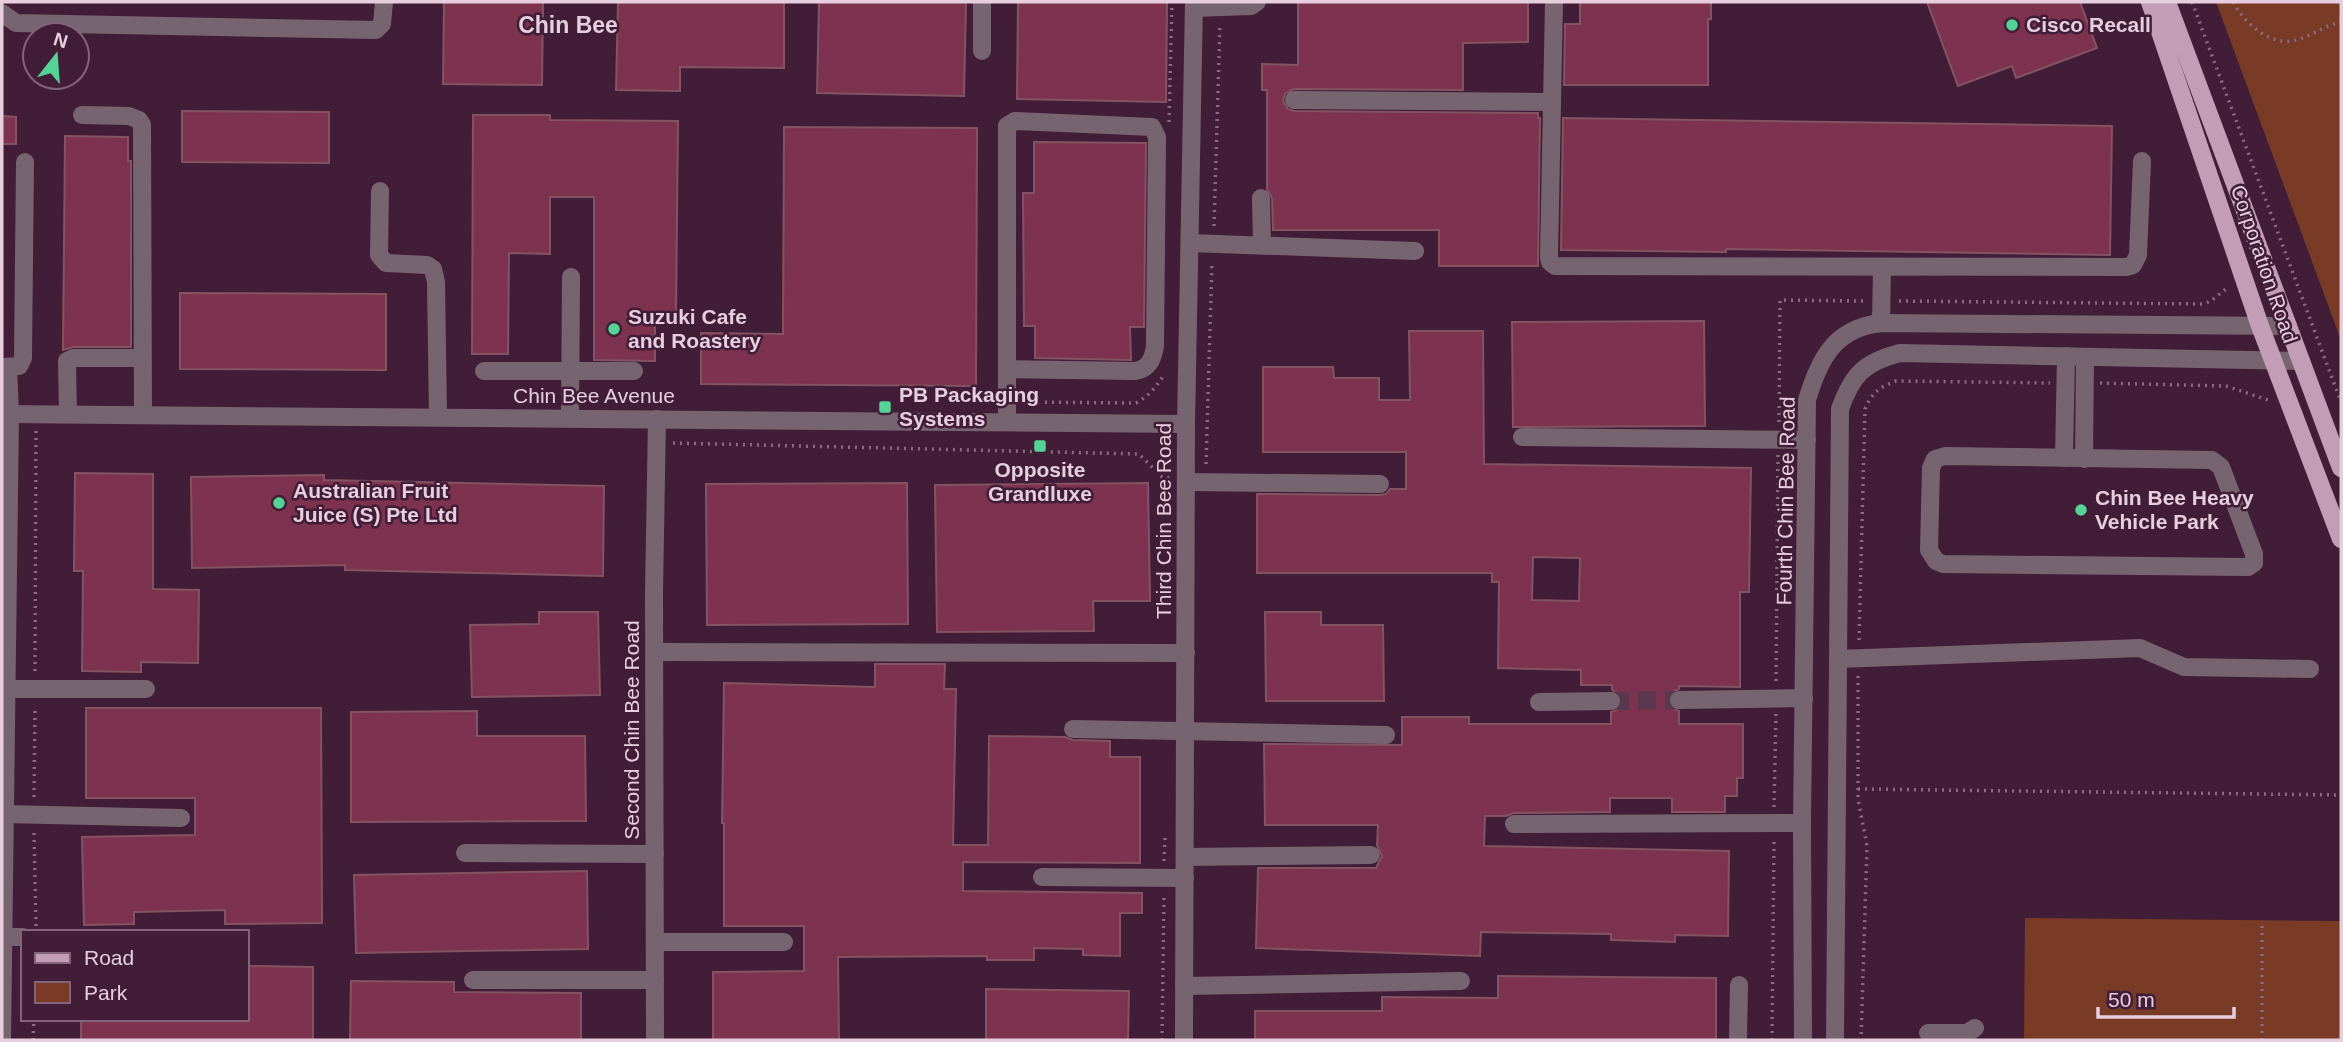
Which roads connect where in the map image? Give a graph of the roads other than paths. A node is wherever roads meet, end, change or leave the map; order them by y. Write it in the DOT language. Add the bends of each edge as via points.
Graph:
graph roads {
  1 [pos="384,2"];
  2 [pos="982,2"];
  3 [pos="1257,2"];
  4 [pos="1554,2"];
  5 [pos="2150,2"];
  6 [pos="2167,2"];
  7 [pos="1194,5"];
  8 [pos="2,13"];
  9 [pos="982,51"];
  10 [pos="1294,100"];
  11 [pos="1552,102"];
  12 [pos="82,115"];
  13 [pos="2142,161"];
  14 [pos="25,162"];
  15 [pos="380,191"];
  16 [pos="1261,198"];
  17 [pos="1190,243"];
  18 [pos="1262,245"];
  19 [pos="1415,251"];
  20 [pos="1882,268"];
  21 [pos="571,277"];
  22 [pos="1881,323"];
  23 [pos="2260,326"];
  24 [pos="2288,326"];
  25 [pos="2066,356"];
  26 [pos="2085,357"];
  27 [pos="142,358"];
  28 [pos="2273,360"];
  29 [pos="2301,361"];
  30 [pos="5,367"];
  31 [pos="1007,369"];
  32 [pos="484,372"];
  33 [pos="571,372"];
  34 [pos="634,372"];
  35 [pos="6,414"];
  36 [pos="68,414"];
  37 [pos="143,415"];
  38 [pos="438,418"];
  39 [pos="570,418"];
  40 [pos="656,419"];
  41 [pos="1007,422"];
  42 [pos="1186,424"];
  43 [pos="1522,437"];
  44 [pos="1807,440"];
  45 [pos="2064,458"];
  46 [pos="2084,458"];
  47 [pos="2341,468"];
  48 [pos="1181,480"];
  49 [pos="1380,484"];
  50 [pos="2341,539"];
  51 [pos="4,640"];
  52 [pos="656,652"];
  53 [pos="1186,653"];
  54 [pos="1838,659"];
  55 [pos="2310,669"];
  56 [pos="6,689"];
  57 [pos="146,689"];
  58 [pos="1804,698"];
  59 [pos="1679,700"];
  60 [pos="1611,701"];
  61 [pos="1539,702"];
  62 [pos="1073,729"];
  63 [pos="1186,731"];
  64 [pos="1386,735"];
  65 [pos="4,814"];
  66 [pos="181,818"];
  67 [pos="1802,823"];
  68 [pos="1514,824"];
  69 [pos="465,853"];
  70 [pos="655,854"];
  71 [pos="1371,855"];
  72 [pos="1185,857"];
  73 [pos="1041,877"];
  74 [pos="1185,877"];
  75 [pos="3,937"];
  76 [pos="21,937"];
  77 [pos="655,942"];
  78 [pos="784,942"];
  79 [pos="473,980"];
  80 [pos="655,980"];
  81 [pos="1461,981"];
  82 [pos="1740,985"];
  83 [pos="1184,986"];
  84 [pos="1975,1028"];
  85 [pos="1927,1033"];
  86 [pos="2,1040"];
  87 [pos="655,1040"];
  88 [pos="1184,1040"];
  89 [pos="1738,1040"];
  90 [pos="1803,1040"];
  91 [pos="1835,1040"];
  1 -- 8 [label="street" via="382,24 376,30 16,23"];
  2 -- 9 [label="street"];
  3 -- 7 [label="street" via="1251,6"];
  4 -- 11 [label="street"];
  5 -- 23 [label="main road, Corporation Road"];
  6 -- 24 [label="main road, Corporation Road"];
  7 -- 17 [label="street, Third Chin Bee Road"];
  10 -- 11 [label="street"];
  11 -- 20 [label="street" via="1552,264"];
  12 -- 27 [label="street" via="129,116 142,125"];
  13 -- 20 [label="street" via="2138,255 2133,265"];
  14 -- 30 [label="street" via="23,358 19,366"];
  15 -- 38 [label="street" via="381,260 427,265 433,270"];
  16 -- 18 [label="street"];
  17 -- 18 [label="street"];
  17 -- 42 [label="street, Third Chin Bee Road"];
  18 -- 19 [label="street"];
  20 -- 22 [label="street"];
  21 -- 33 [label="street"];
  22 -- 23 [label="street, Fourth Chin Bee Road"];
  22 -- 44 [label="street, Fourth Chin Bee Road" via="1856,328 1826,354 1807,400"];
  23 -- 24 [label="street, Fourth Chin Bee Road"];
  23 -- 28 [label="main road, Corporation Road"];
  24 -- 29 [label="main road, Corporation Road"];
  25 -- 26 [label="street"];
  25 -- 45 [label="street"];
  25 -- 54 [label="street" via="1900,353 1863,370 1848,386 1840,409"];
  26 -- 28 [label="street"];
  26 -- 46 [label="street"];
  27 -- 36 [label="street" via="69,359"];
  27 -- 37 [label="street"];
  28 -- 29 [label="street"];
  28 -- 50 [label="main road, Corporation Road"];
  29 -- 47 [label="main road, Corporation Road"];
  30 -- 35 [label="street"];
  31 -- 31 [label="street" via="1135,371 1149,364 1155,346 1156,276 1157,137 1152,127 1015,121 1007,127"];
  31 -- 41 [label="street"];
  32 -- 33 [label="street"];
  33 -- 34 [label="street"];
  33 -- 39 [label="street"];
  35 -- 36 [label="street, Chin Bee Avenue"];
  35 -- 51 [label="street"];
  36 -- 37 [label="street, Chin Bee Avenue"];
  37 -- 38 [label="street, Chin Bee Avenue"];
  38 -- 39 [label="street, Chin Bee Avenue"];
  39 -- 40 [label="street, Chin Bee Avenue"];
  40 -- 41 [label="street, Chin Bee Avenue"];
  40 -- 52 [label="street, Second Chin Bee Road"];
  41 -- 42 [label="street, Chin Bee Avenue"];
  42 -- 48 [label="street, Third Chin Bee Road"];
  43 -- 44 [label="street"];
  44 -- 58 [label="street, Fourth Chin Bee Road"];
  45 -- 46 [label="street"];
  45 -- 46 [label="street" via="1935,459 1931,468 1932,557 1950,566 2253,566 2254,554 2217,463 2207,459"];
  48 -- 49 [label="street"];
  48 -- 53 [label="street, Third Chin Bee Road"];
  51 -- 56 [label="street"];
  52 -- 53 [label="street"];
  52 -- 70 [label="street, Second Chin Bee Road"];
  53 -- 63 [label="street, Third Chin Bee Road"];
  54 -- 55 [label="street" via="2140,648 2184,667"];
  54 -- 91 [label="street"];
  56 -- 57 [label="street"];
  56 -- 65 [label="street"];
  58 -- 59 [label="street"];
  58 -- 67 [label="street, Fourth Chin Bee Road"];
  60 -- 61 [label="street"];
  62 -- 63 [label="street"];
  63 -- 64 [label="street"];
  63 -- 72 [label="street, Third Chin Bee Road"];
  65 -- 66 [label="street"];
  65 -- 75 [label="street"];
  67 -- 68 [label="street"];
  67 -- 90 [label="street, Fourth Chin Bee Road"];
  69 -- 70 [label="street"];
  70 -- 77 [label="street, Second Chin Bee Road"];
  71 -- 72 [label="street"];
  72 -- 74 [label="street, Third Chin Bee Road"];
  73 -- 74 [label="street"];
  74 -- 83 [label="street, Third Chin Bee Road"];
  75 -- 76 [label="street"];
  75 -- 86 [label="street"];
  77 -- 78 [label="street"];
  77 -- 80 [label="street, Second Chin Bee Road"];
  79 -- 80 [label="street"];
  80 -- 87 [label="street, Second Chin Bee Road"];
  81 -- 83 [label="street"];
  82 -- 89 [label="street"];
  83 -- 88 [label="street, Third Chin Bee Road"];
  84 -- 85 [label="street"];
}
